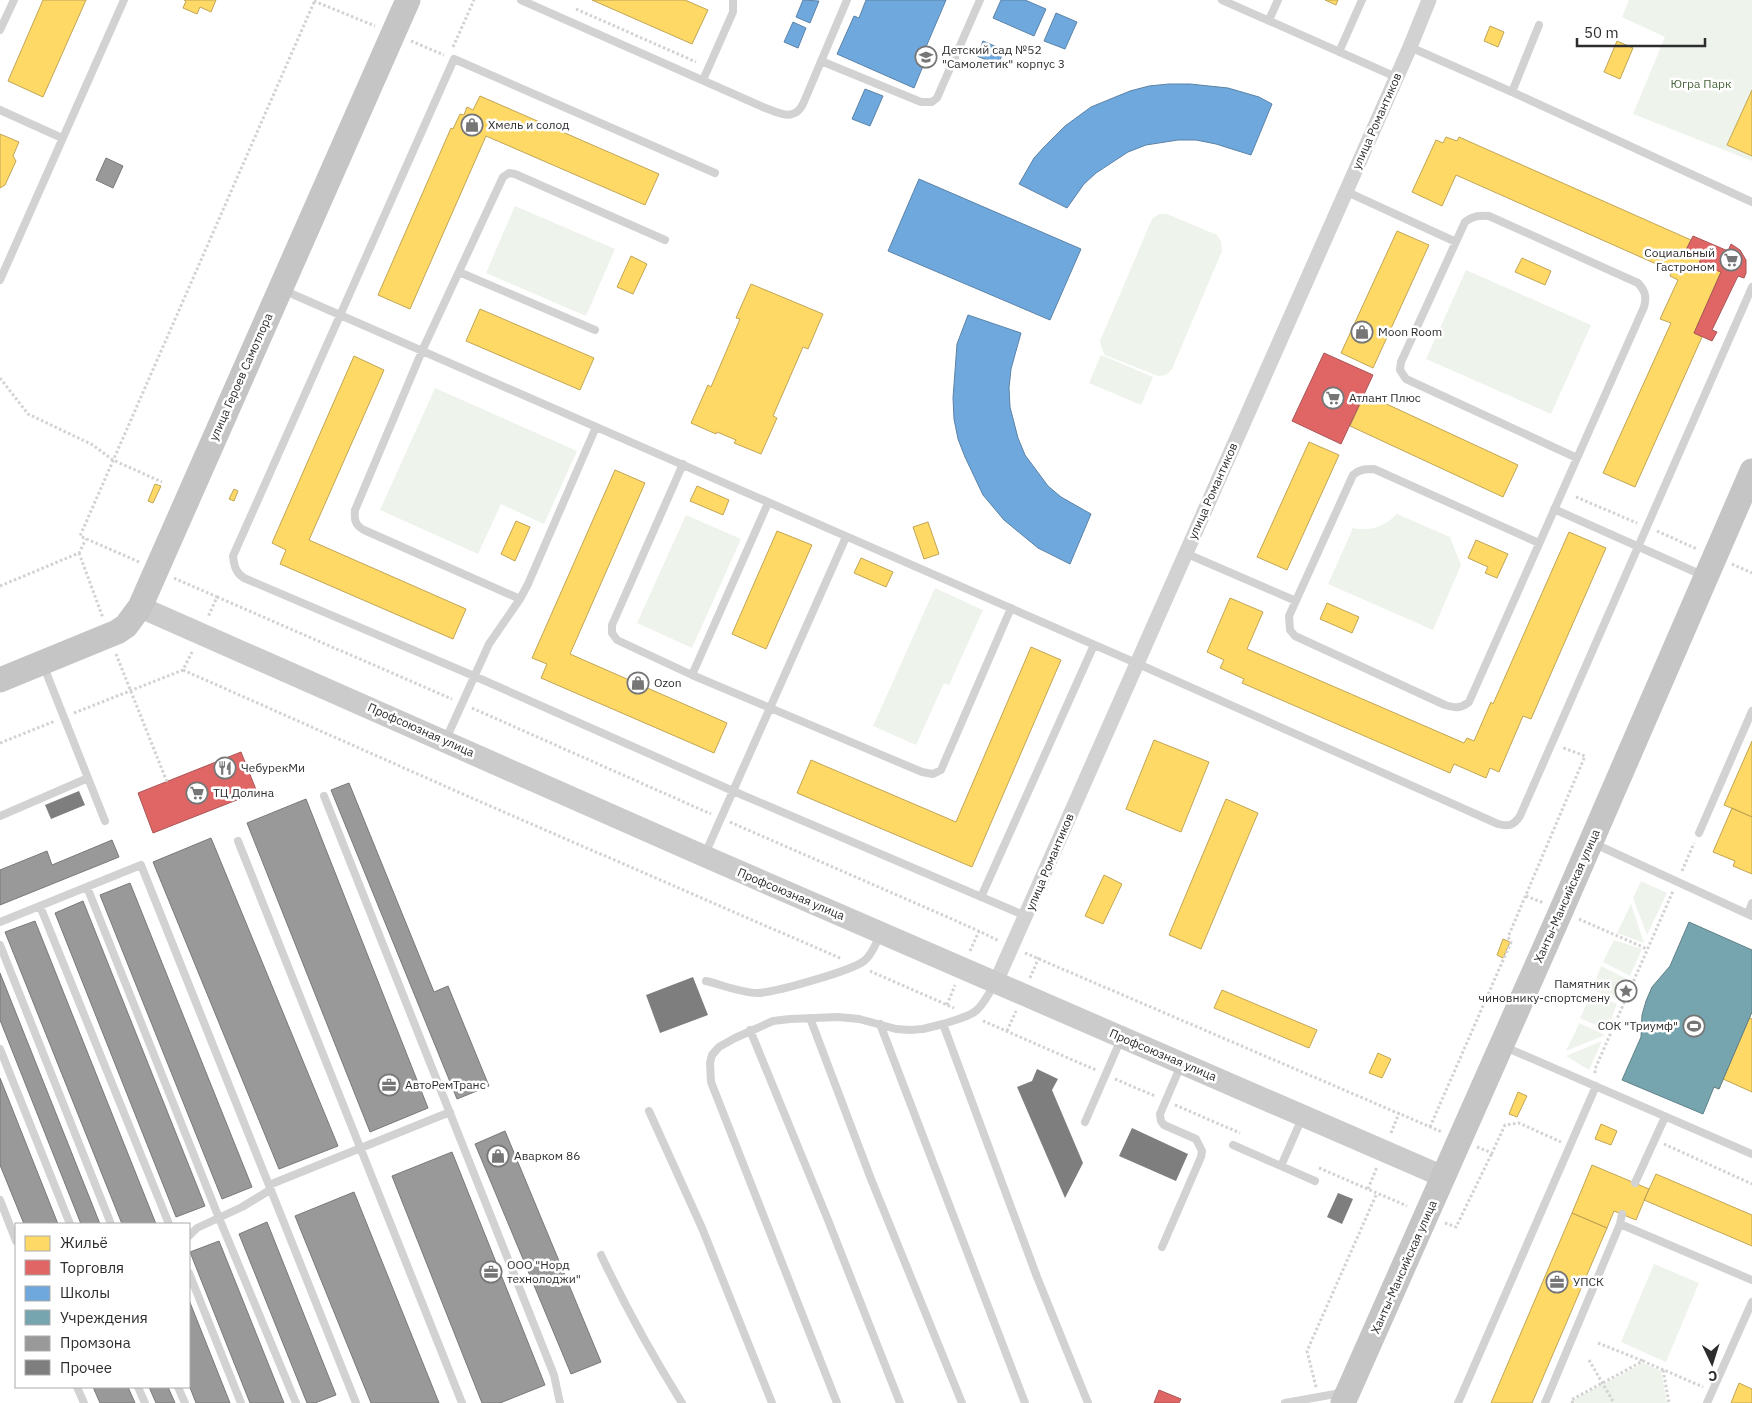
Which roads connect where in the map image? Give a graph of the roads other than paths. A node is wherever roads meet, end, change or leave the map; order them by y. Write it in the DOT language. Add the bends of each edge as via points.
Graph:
graph roads {
  1 [pos="14,0"];
  2 [pos="124,0"];
  3 [pos="408,0"];
  4 [pos="522,0"];
  5 [pos="733,0"];
  6 [pos="848,0"];
  7 [pos="980,0"];
  8 [pos="1222,0"];
  9 [pos="1278,0"];
  10 [pos="1362,0"];
  11 [pos="1429,0"];
  12 [pos="1269,20"];
  13 [pos="1539,25"];
  14 [pos="0,30"];
  15 [pos="1410,47"];
  16 [pos="1339,52"];
  17 [pos="822,61"];
  18 [pos="1396,77"];
  19 [pos="703,80"];
  20 [pos="1512,92"];
  21 [pos="0,110"];
  22 [pos="62,138"];
  23 [pos="715,174"];
  24 [pos="1346,191"];
  25 [pos="1752,202"];
  26 [pos="665,240"];
  27 [pos="1456,242"];
  28 [pos="459,272"];
  29 [pos="0,280"];
  30 [pos="1752,287"];
  31 [pos="279,288"];
  32 [pos="340,315"];
  33 [pos="595,330"];
  34 [pos="422,351"];
  35 [pos="596,427"];
  36 [pos="1577,458"];
  37 [pos="682,464"];
  38 [pos="1752,471"];
  39 [pos="768,503"];
  40 [pos="1554,509"];
  41 [pos="846,537"];
  42 [pos="1539,543"];
  43 [pos="1638,547"];
  44 [pos="1185,553"];
  45 [pos="1710,567"];
  46 [pos="520,599"];
  47 [pos="1296,601"];
  48 [pos="140,607"];
  49 [pos="1011,608"];
  50 [pos="1094,645"];
  51 [pos="42,662"];
  52 [pos="1136,663"];
  53 [pos="692,675"];
  54 [pos="474,676"];
  55 [pos="0,680"];
  56 [pos="770,708"];
  57 [pos="1752,711"];
  58 [pos="446,741"];
  59 [pos="88,778"];
  60 [pos="733,791"];
  61 [pos="324,796"];
  62 [pos="0,816"];
  63 [pos="105,821"];
  64 [pos="1699,833"];
  65 [pos="238,842"];
  66 [pos="1590,842"];
  67 [pos="704,856"];
  68 [pos="87,887"];
  69 [pos="981,897"];
  70 [pos="1752,903"];
  71 [pos="40,906"];
  72 [pos="1750,915"];
  73 [pos="1026,916"];
  74 [pos="0,922"];
  75 [pos="881,933"];
  76 [pos="0,945"];
  77 [pos="706,981"];
  78 [pos="996,982"];
  79 [pos="810,1018"];
  80 [pos="880,1024"];
  81 [pos="944,1024"];
  82 [pos="750,1030"];
  83 [pos="1122,1038"];
  84 [pos="1501,1046"];
  85 [pos="0,1049"];
  86 [pos="1182,1064"];
  87 [pos="1596,1086"];
  88 [pos="649,1111"];
  89 [pos="450,1112"];
  90 [pos="1302,1116"];
  91 [pos="1665,1116"];
  92 [pos="1085,1122"];
  93 [pos="1233,1145"];
  94 [pos="360,1148"];
  95 [pos="1752,1154"];
  96 [pos="1281,1166"];
  97 [pos="1444,1177"];
  98 [pos="1315,1181"];
  99 [pos="1635,1183"];
  100 [pos="269,1188"];
  101 [pos="0,1200"];
  102 [pos="1622,1214"];
  103 [pos="219,1218"];
  104 [pos="70,1223"];
  105 [pos="111,1223"];
  106 [pos="169,1223"];
  107 [pos="1620,1224"];
  108 [pos="193,1228"];
  109 [pos="15,1238"];
  110 [pos="1162,1247"];
  111 [pos="601,1255"];
  112 [pos="190,1276"];
  113 [pos="1752,1280"];
  114 [pos="1752,1302"];
  115 [pos="77,1388"];
  116 [pos="138,1388"];
  117 [pos="178,1388"];
  118 [pos="1346,1397"];
  119 [pos="84,1403"];
  120 [pos="145,1403"];
  121 [pos="185,1403"];
  122 [pos="241,1403"];
  123 [pos="296,1403"];
  124 [pos="356,1403"];
  125 [pos="462,1403"];
  126 [pos="560,1403"];
  127 [pos="682,1403"];
  128 [pos="772,1403"];
  129 [pos="836,1403"];
  130 [pos="900,1403"];
  131 [pos="962,1403"];
  132 [pos="1025,1403"];
  133 [pos="1088,1403"];
  134 [pos="1285,1403"];
  135 [pos="1458,1403"];
  136 [pos="1545,1403"];
  137 [pos="1706,1403"];
  1 -- 14 [label="lane"];
  2 -- 22 [label="lane"];
  3 -- 31 [label="main road, улица Героев Самотлора"];
  4 -- 19 [label="lane"];
  5 -- 19 [label="lane" via="733,12"];
  6 -- 17 [label="lane"];
  7 -- 17 [label="lane" via="937,98 932,102 921,102"];
  8 -- 12 [label="lane"];
  9 -- 12 [label="lane"];
  10 -- 16 [label="lane"];
  11 -- 15 [label="street, улица Романтиков"];
  12 -- 16 [label="lane"];
  13 -- 20 [label="lane"];
  15 -- 18 [label="street, улица Романтиков"];
  15 -- 20 [label="lane"];
  16 -- 18 [label="lane"];
  17 -- 19 [label="lane" via="799,111 790,115 762,107"];
  18 -- 24 [label="street, улица Романтиков"];
  20 -- 25 [label="lane"];
  21 -- 22 [label="lane"];
  22 -- 29 [label="lane"];
  23 -- 32 [label="lane" via="454,59"];
  24 -- 27 [label="lane"];
  24 -- 44 [label="street, улица Романтиков"];
  26 -- 28 [label="lane" via="509,173 499,182"];
  27 -- 36 [label="lane" via="1400,370 1406,379"];
  27 -- 36 [label="lane" via="1472,217 1489,216 1638,283 1644,290 1644,307"];
  28 -- 33 [label="lane"];
  28 -- 34 [label="lane"];
  30 -- 43 [label="lane"];
  31 -- 32 [label="lane"];
  31 -- 48 [label="main road, улица Героев Самотлора"];
  32 -- 34 [label="lane"];
  32 -- 54 [label="lane" via="233,556 234,565 244,578"];
  34 -- 35 [label="lane"];
  34 -- 46 [label="lane" via="354,519 357,526"];
  35 -- 37 [label="lane"];
  35 -- 46 [label="lane"];
  36 -- 40 [label="lane"];
  37 -- 39 [label="lane"];
  37 -- 53 [label="lane" via="612,625 612,633 617,640"];
  38 -- 45 [label="main road, Ханты-Мансийская улица"];
  39 -- 41 [label="lane"];
  39 -- 53 [label="lane"];
  40 -- 42 [label="lane"];
  40 -- 43 [label="lane"];
  41 -- 49 [label="lane"];
  41 -- 56 [label="lane"];
  42 -- 47 [label="lane" via="1374,470 1358,470"];
  42 -- 47 [label="lane" via="1469,702 1462,707 1445,705 1295,636 1290,630 1289,616"];
  43 -- 45 [label="lane"];
  43 -- 52 [label="lane" via="1520,816 1507,827"];
  44 -- 47 [label="lane"];
  44 -- 52 [label="street, улица Романтиков"];
  45 -- 66 [label="main road, Ханты-Мансийская улица"];
  46 -- 54 [label="lane" via="489,644"];
  48 -- 51 [label="main road, улица Героев Самотлора" via="126,626 109,636"];
  48 -- 58 [label="main road, Профсоюзная улица"];
  49 -- 50 [label="lane"];
  49 -- 56 [label="lane" via="941,770 933,774"];
  50 -- 52 [label="lane"];
  50 -- 69 [label="lane"];
  51 -- 55 [label="main road, улица Героев Самотлора"];
  51 -- 59 [label="lane"];
  52 -- 73 [label="street, улица Романтиков"];
  53 -- 56 [label="lane"];
  54 -- 58 [label="lane"];
  54 -- 60 [label="lane"];
  56 -- 60 [label="lane"];
  57 -- 64 [label="lane"];
  58 -- 67 [label="main road, Профсоюзная улица"];
  59 -- 62 [label="lane"];
  59 -- 63 [label="lane"];
  60 -- 67 [label="lane"];
  60 -- 69 [label="lane"];
  61 -- 89 [label="lane"];
  65 -- 94 [label="lane"];
  66 -- 72 [label="lane"];
  66 -- 84 [label="main road, Ханты-Мансийская улица"];
  67 -- 75 [label="main road, Профсоюзная улица"];
  68 -- 71 [label="lane"];
  68 -- 100 [label="lane" via="141,865"];
  68 -- 103 [label="lane"];
  69 -- 73 [label="lane"];
  70 -- 72 [label="lane"];
  71 -- 74 [label="lane"];
  71 -- 106 [label="lane"];
  73 -- 78 [label="street, улица Романтиков"];
  75 -- 77 [label="lane" via="868,957 857,965 832,974 758,993"];
  75 -- 78 [label="main road, Профсоюзная улица"];
  76 -- 105 [label="lane"];
  78 -- 81 [label="lane" via="980,1009"];
  78 -- 83 [label="main road, Профсоюзная улица"];
  79 -- 80 [label="lane" via="838,1017"];
  79 -- 82 [label="lane" via="773,1022"];
  79 -- 131 [label="lane"];
  80 -- 81 [label="lane" via="910,1030"];
  80 -- 132 [label="lane"];
  81 -- 133 [label="lane" via="1037,1277"];
  82 -- 129 [label="lane" via="719,1047 712,1055 711,1082"];
  82 -- 130 [label="lane"];
  83 -- 86 [label="main road, Профсоюзная улица"];
  83 -- 92 [label="lane"];
  84 -- 87 [label="lane"];
  84 -- 97 [label="main road, Ханты-Мансийская улица"];
  85 -- 104 [label="lane"];
  86 -- 90 [label="main road, Профсоюзная улица"];
  86 -- 110 [label="lane" via="1160,1114 1161,1121 1196,1139 1202,1151"];
  87 -- 91 [label="lane"];
  87 -- 135 [label="lane"];
  88 -- 128 [label="lane" via="702,1228"];
  89 -- 94 [label="lane"];
  89 -- 126 [label="lane" via="554,1375"];
  90 -- 96 [label="lane"];
  90 -- 97 [label="main road, Профсоюзная улица"];
  91 -- 95 [label="lane"];
  91 -- 99 [label="lane"];
  93 -- 96 [label="lane"];
  94 -- 100 [label="lane"];
  94 -- 125 [label="lane"];
  96 -- 98 [label="lane"];
  97 -- 118 [label="main road, Ханты-Мансийская улица"];
  100 -- 103 [label="lane"];
  100 -- 124 [label="lane"];
  101 -- 109 [label="lane"];
  102 -- 107 [label="lane"];
  103 -- 108 [label="lane"];
  103 -- 123 [label="lane"];
  107 -- 113 [label="lane"];
  107 -- 136 [label="lane"];
  111 -- 127 [label="lane"];
  112 -- 122 [label="lane"];
  114 -- 137 [label="lane"];
  115 -- 119 [label="lane"];
  116 -- 120 [label="lane"];
  117 -- 121 [label="lane"];
  118 -- 134 [label="lane"];
}
